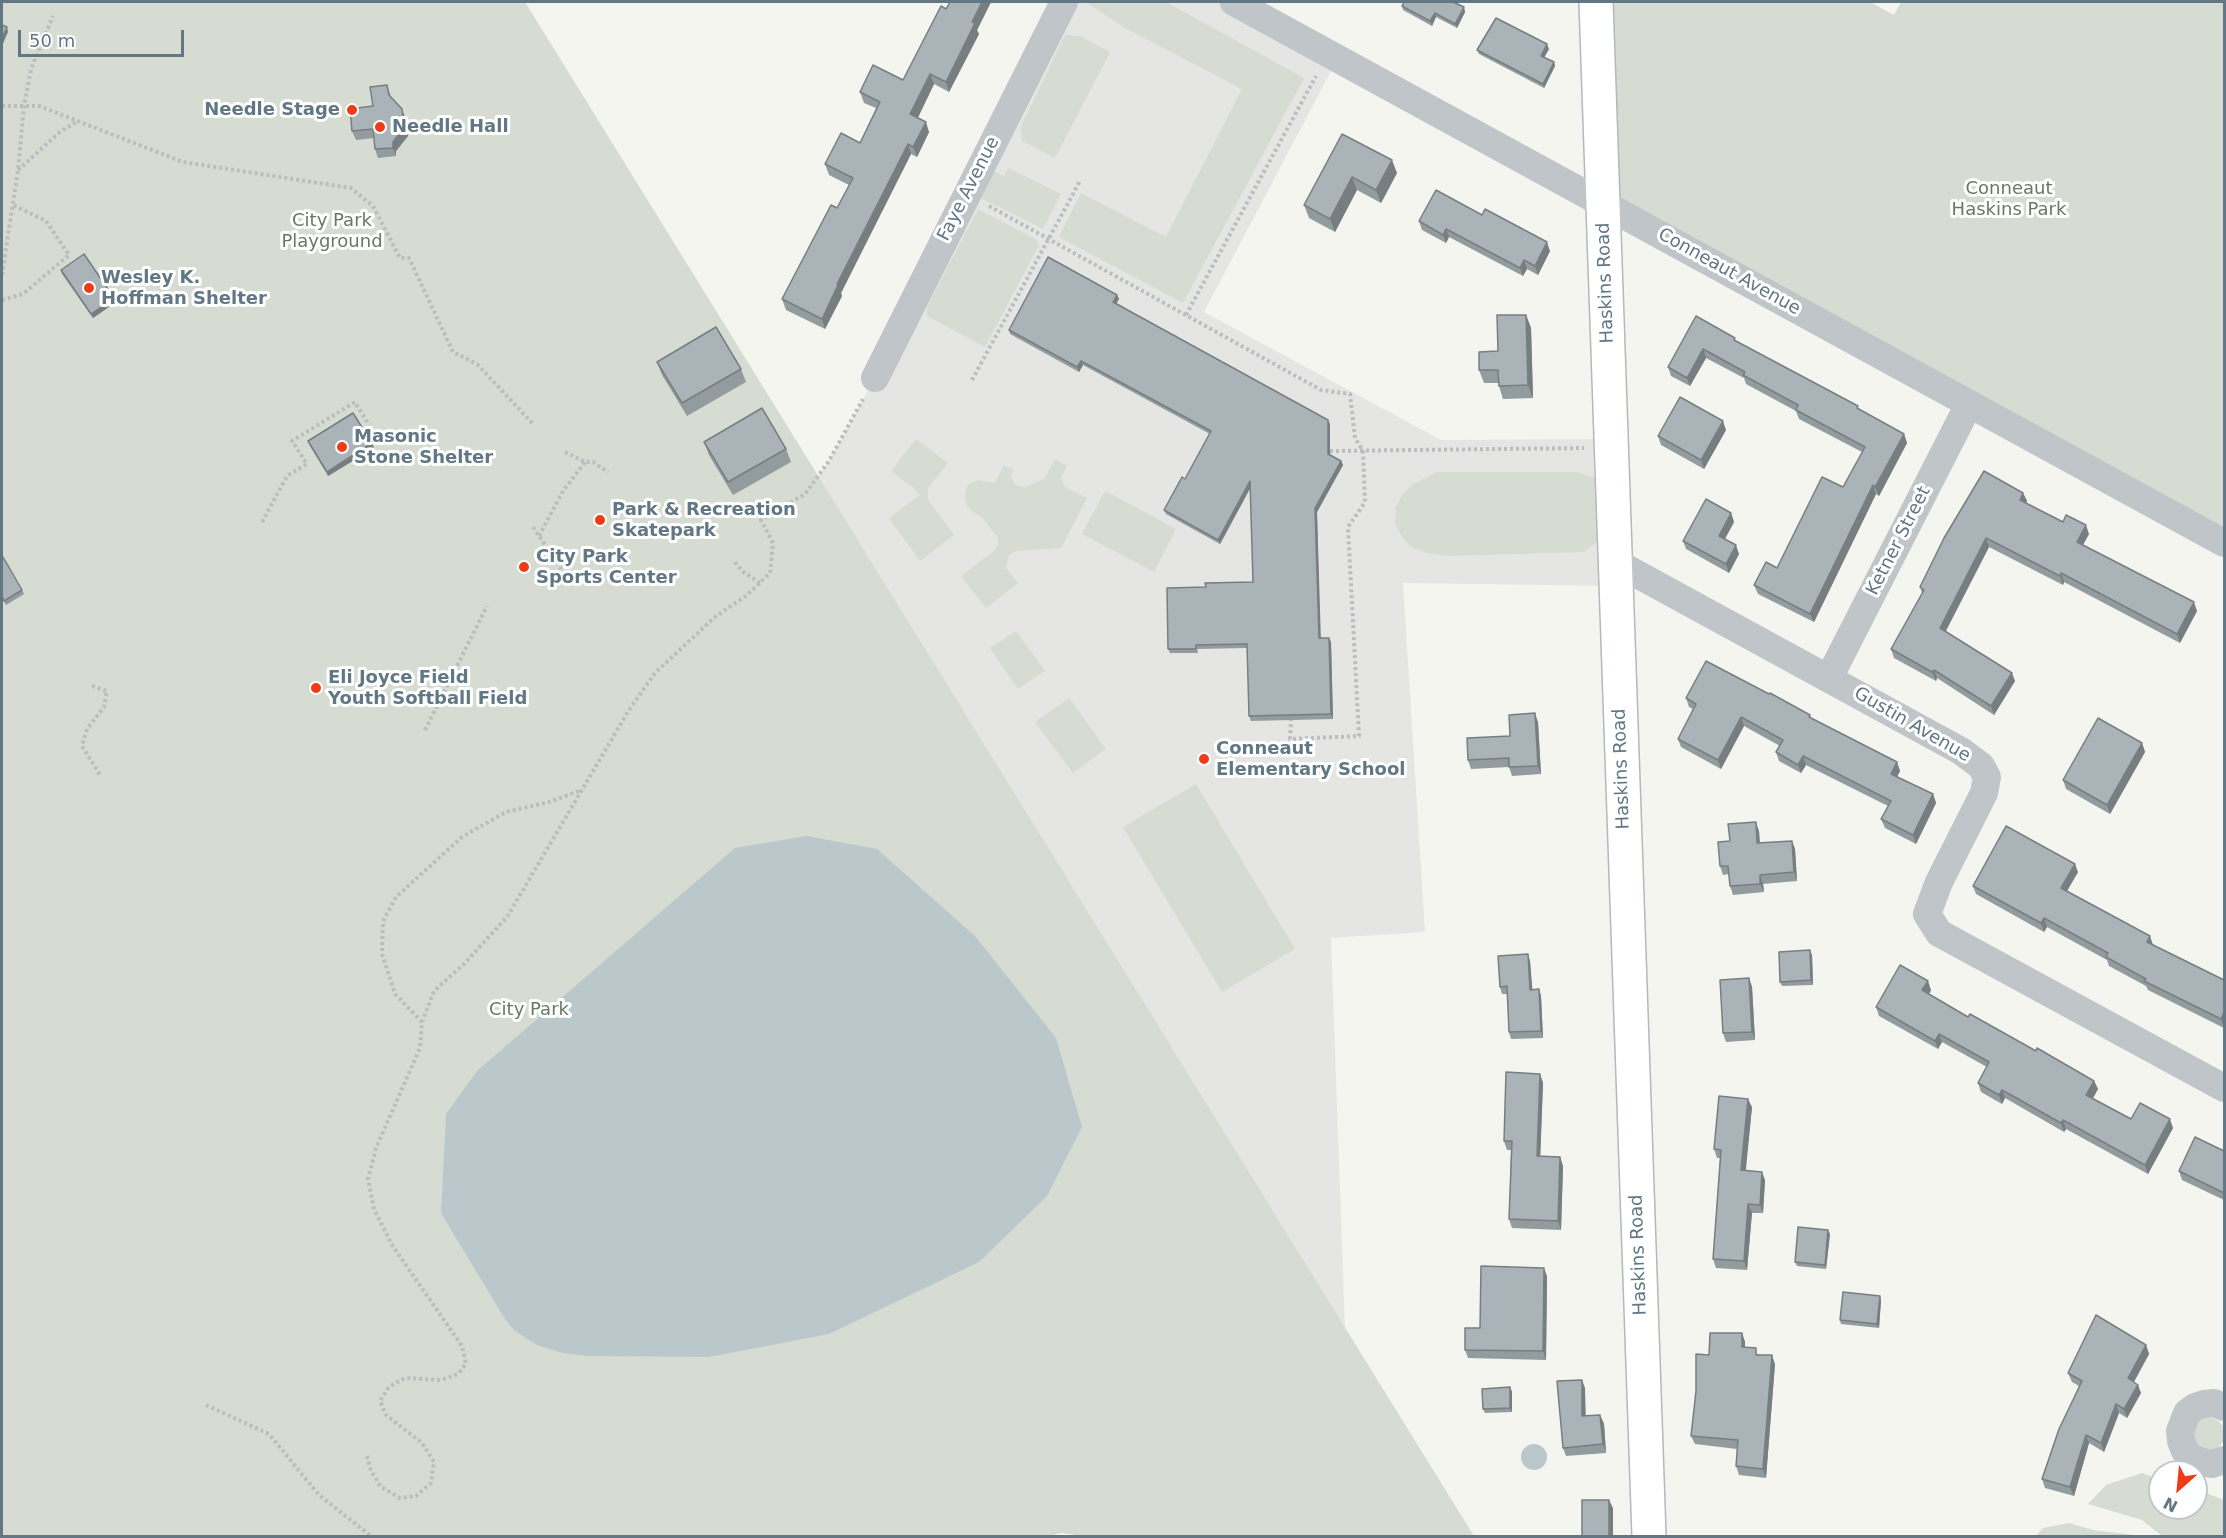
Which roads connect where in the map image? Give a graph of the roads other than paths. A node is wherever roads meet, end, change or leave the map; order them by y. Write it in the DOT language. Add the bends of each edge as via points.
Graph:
graph roads {
  1 [pos="1064,2"];
  2 [pos="1234,2"];
  3 [pos="1596,2"];
  4 [pos="1603,203"];
  5 [pos="874,378"];
  6 [pos="1969,404"];
  7 [pos="2224,543"];
  8 [pos="1615,562"];
  9 [pos="1828,678"];
  10 [pos="2224,1088"];
  11 [pos="2224,1407"];
  12 [pos="2224,1460"];
  13 [pos="1649,1536"];
  1 -- 5 [label="street, Faye Avenue"];
  2 -- 4 [label="street, Conneaut Avenue"];
  3 -- 4 [label="main road, Haskins Road"];
  4 -- 6 [label="street, Conneaut Avenue"];
  4 -- 8 [label="main road, Haskins Road"];
  6 -- 7 [label="street, Conneaut Avenue"];
  6 -- 9 [label="street, Ketner Street"];
  8 -- 9 [label="street, Gustin Avenue"];
  8 -- 13 [label="main road, Haskins Road"];
  9 -- 10 [label="street, Gustin Avenue" via="1961,751 1980,765 1987,777 1927,914 1939,933"];
  11 -- 12 [label="street" via="2214,1403 2195,1407 2187,1413 2180,1431 2185,1451 2192,1458 2212,1464"];
}
